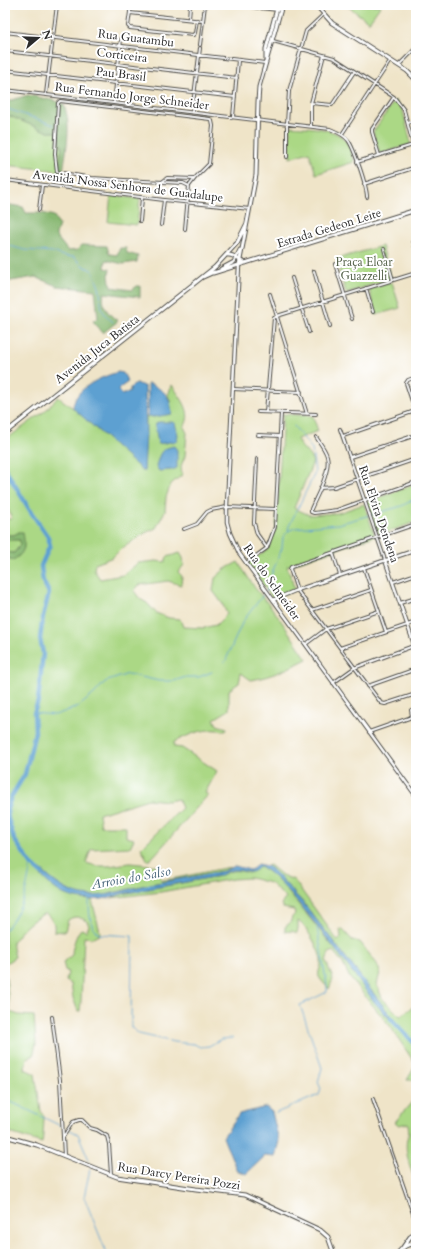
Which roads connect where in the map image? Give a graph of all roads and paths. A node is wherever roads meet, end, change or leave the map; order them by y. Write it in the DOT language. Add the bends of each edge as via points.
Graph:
graph roads {
  1 [pos="57,5"];
  2 [pos="131,5"];
  3 [pos="190,5"];
  4 [pos="206,5"];
  5 [pos="233,5"];
  6 [pos="278,5"];
  7 [pos="282,5"];
  8 [pos="316,6"];
  9 [pos="276,10"];
  10 [pos="281,11"];
  11 [pos="130,13"];
  12 [pos="323,15"];
  13 [pos="189,19"];
  14 [pos="197,20"];
  15 [pos="203,21"];
  16 [pos="5,32"];
  17 [pos="53,37"];
  18 [pos="121,39"];
  19 [pos="273,41"];
  20 [pos="120,45"];
  21 [pos="200,45"];
  22 [pos="200,48"];
  23 [pos="416,48"];
  24 [pos="268,49"];
  25 [pos="301,49"];
  26 [pos="5,50"];
  27 [pos="200,55"];
  28 [pos="324,55"];
  29 [pos="50,56"];
  30 [pos="238,60"];
  31 [pos="390,61"];
  32 [pos="265,63"];
  33 [pos="118,64"];
  34 [pos="398,66"];
  35 [pos="5,70"];
  36 [pos="354,72"];
  37 [pos="197,73"];
  38 [pos="48,75"];
  39 [pos="415,77"];
  40 [pos="237,78"];
  41 [pos="116,83"];
  42 [pos="374,85"];
  43 [pos="5,90"];
  44 [pos="195,92"];
  45 [pos="46,94"];
  46 [pos="235,97"];
  47 [pos="394,98"];
  48 [pos="114,103"];
  49 [pos="311,103"];
  50 [pos="192,112"];
  51 [pos="233,117"];
  52 [pos="257,120"];
  53 [pos="416,120"];
  54 [pos="407,123"];
  55 [pos="287,124"];
  56 [pos="311,126"];
  57 [pos="342,134"];
  58 [pos="413,145"];
  59 [pos="379,155"];
  60 [pos="416,156"];
  61 [pos="288,157"];
  62 [pos="357,162"];
  63 [pos="416,167"];
  64 [pos="194,179"];
  65 [pos="5,180"];
  66 [pos="161,183"];
  67 [pos="364,184"];
  68 [pos="42,185"];
  69 [pos="189,186"];
  70 [pos="367,197"];
  71 [pos="142,198"];
  72 [pos="164,200"];
  73 [pos="188,203"];
  74 [pos="250,209"];
  75 [pos="39,210"];
  76 [pos="416,210"];
  77 [pos="140,221"];
  78 [pos="161,225"];
  79 [pos="246,225"];
  80 [pos="185,229"];
  81 [pos="413,240"];
  82 [pos="384,249"];
  83 [pos="416,251"];
  84 [pos="226,256"];
  85 [pos="238,260"];
  86 [pos="248,263"];
  87 [pos="335,264"];
  88 [pos="229,265"];
  89 [pos="234,266"];
  90 [pos="238,267"];
  91 [pos="314,271"];
  92 [pos="213,273"];
  93 [pos="416,273"];
  94 [pos="292,278"];
  95 [pos="200,279"];
  96 [pos="394,280"];
  97 [pos="366,288"];
  98 [pos="270,294"];
  99 [pos="345,295"];
  100 [pos="324,301"];
  101 [pos="302,308"];
  102 [pos="373,312"];
  103 [pos="277,316"];
  104 [pos="352,319"];
  105 [pos="330,326"];
  106 [pos="309,332"];
  107 [pos="416,378"];
  108 [pos="233,389"];
  109 [pos="268,390"];
  110 [pos="300,392"];
  111 [pos="258,412"];
  112 [pos="266,412"];
  113 [pos="416,412"];
  114 [pos="281,413"];
  115 [pos="307,414"];
  116 [pos="316,414"];
  117 [pos="340,429"];
  118 [pos="5,433"];
  119 [pos="258,435"];
  120 [pos="416,435"];
  121 [pos="280,436"];
  122 [pos="342,436"];
  123 [pos="316,437"];
  124 [pos="350,457"];
  125 [pos="256,459"];
  126 [pos="416,459"];
  127 [pos="358,479"];
  128 [pos="416,482"];
  129 [pos="320,488"];
  130 [pos="365,501"];
  131 [pos="227,506"];
  132 [pos="254,508"];
  133 [pos="276,509"];
  134 [pos="416,524"];
  135 [pos="184,529"];
  136 [pos="378,537"];
  137 [pos="267,548"];
  138 [pos="416,550"];
  139 [pos="333,553"];
  140 [pos="385,560"];
  141 [pos="246,563"];
  142 [pos="364,568"];
  143 [pos="416,574"];
  144 [pos="340,576"];
  145 [pos="393,582"];
  146 [pos="297,590"];
  147 [pos="371,590"];
  148 [pos="416,598"];
  149 [pos="273,600"];
  150 [pos="400,603"];
  151 [pos="312,610"];
  152 [pos="379,611"];
  153 [pos="416,622"];
  154 [pos="407,625"];
  155 [pos="326,629"];
  156 [pos="386,632"];
  157 [pos="305,644"];
  158 [pos="415,646"];
  159 [pos="340,648"];
  160 [pos="416,650"];
  161 [pos="354,668"];
  162 [pos="416,670"];
  163 [pos="333,683"];
  164 [pos="368,686"];
  165 [pos="416,694"];
  166 [pos="416,708"];
  167 [pos="369,732"];
  168 [pos="416,796"];
  169 [pos="52,1017"];
  170 [pos="374,1099"];
  171 [pos="5,1136"];
  172 [pos="63,1138"];
  173 [pos="64,1156"];
  174 [pos="111,1174"];
  175 [pos="416,1222"];
  176 [pos="415,1233"];
  177 [pos="416,1245"];
  178 [pos="400,1250"];
  179 [pos="334,1254"];
  180 [pos="397,1254"];
  1 -- 17 [label="street"];
  2 -- 11 [label="street"];
  3 -- 13 [label="street"];
  4 -- 15 [label="street"];
  5 -- 9 [label="street"];
  6 -- 9 [label="main road, Avenida Juca Batista"];
  7 -- 10 [label="main road, Avenida Juca Batista"];
  8 -- 12 [label="main road"];
  9 -- 10 [label="street"];
  9 -- 24 [label="main road, Avenida Juca Batista"];
  10 -- 19 [label="main road, Avenida Juca Batista"];
  11 -- 13 [label="street"];
  11 -- 14 [label="street" via="129,28 161,32 193,35"];
  12 -- 25 [label="street" via="306,31"];
  12 -- 31 [label="main road" via="332,24"];
  13 -- 14 [label="street"];
  14 -- 15 [label="street"];
  15 -- 21 [label="street"];
  16 -- 17 [label="street, Rua Guatambu"];
  17 -- 20 [label="street, Rua Guatambu"];
  17 -- 29 [label="street"];
  18 -- 20 [label="street"];
  19 -- 24 [label="main road, Avenida Juca Batista"];
  19 -- 25 [label="street"];
  20 -- 27 [label="street, Rua Guatambu"];
  20 -- 33 [label="street"];
  22 -- 27 [label="street"];
  23 -- 34 [label="street"];
  24 -- 32 [label="main road, Avenida Juca Batista"];
  25 -- 28 [label="street"];
  25 -- 55 [label="street" via="290,91"];
  26 -- 29 [label="street, Corticeira"];
  27 -- 30 [label="street, Rua Guatambu"];
  27 -- 37 [label="street"];
  28 -- 36 [label="street" via="334,58"];
  28 -- 49 [label="street"];
  29 -- 33 [label="street, Corticeira"];
  29 -- 38 [label="street"];
  30 -- 32 [label="street, Rua Guatambu"];
  30 -- 40 [label="street"];
  31 -- 34 [label="main road"];
  31 -- 42 [label="street"];
  32 -- 52 [label="main road, Avenida Juca Batista" via="259,87"];
  33 -- 37 [label="street, Corticeira"];
  33 -- 41 [label="street"];
  34 -- 39 [label="main road"];
  35 -- 38 [label="street, Pau Brasil"];
  36 -- 42 [label="street"];
  36 -- 49 [label="street" via="332,105"];
  37 -- 40 [label="street, Corticeira"];
  37 -- 44 [label="street"];
  38 -- 41 [label="street, Pau Brasil"];
  38 -- 45 [label="street"];
  40 -- 46 [label="street"];
  41 -- 44 [label="street, Pau Brasil"];
  41 -- 48 [label="street"];
  42 -- 47 [label="street"];
  42 -- 57 [label="street"];
  43 -- 45 [label="street, Rua Fernando Jorge Schneider"];
  44 -- 46 [label="street, Pau Brasil"];
  44 -- 50 [label="street"];
  45 -- 48 [label="street, Rua Fernando Jorge Schneider"];
  46 -- 51 [label="street"];
  47 -- 54 [label="street" via="404,110"];
  47 -- 59 [label="street" via="372,129"];
  48 -- 50 [label="street, Rua Fernando Jorge Schneider"];
  49 -- 56 [label="street"];
  50 -- 51 [label="street, Rua Fernando Jorge Schneider"];
  51 -- 52 [label="street, Rua Fernando Jorge Schneider"];
  52 -- 55 [label="street, Rua Fernando Jorge Schneider"];
  52 -- 74 [label="main road, Avenida Juca Batista" via="256,175"];
  53 -- 54 [label="street"];
  54 -- 58 [label="street"];
  55 -- 56 [label="street, Rua Fernando Jorge Schneider"];
  55 -- 61 [label="street"];
  56 -- 57 [label="street, Rua Fernando Jorge Schneider"];
  57 -- 62 [label="street" via="349,142"];
  58 -- 59 [label="street"];
  58 -- 60 [label="street"];
  59 -- 62 [label="street"];
  62 -- 67 [label="street"];
  63 -- 67 [label="street"];
  64 -- 66 [label="street" via="167,178"];
  64 -- 66 [label="street" via="209,164 213,126 210,119 59,102 55,154 57,172 92,178"];
  64 -- 69 [label="street"];
  65 -- 68 [label="street, Avenida Nossa Senhora de Guadalupe"];
  66 -- 69 [label="street" via="183,183"];
  67 -- 70 [label="street"];
  68 -- 71 [label="street, Avenida Nossa Senhora de Guadalupe"];
  68 -- 75 [label="street"];
  69 -- 73 [label="street"];
  71 -- 72 [label="street, Avenida Nossa Senhora de Guadalupe"];
  71 -- 77 [label="street"];
  72 -- 73 [label="street, Avenida Nossa Senhora de Guadalupe"];
  72 -- 78 [label="street"];
  73 -- 74 [label="street, Avenida Nossa Senhora de Guadalupe"];
  73 -- 80 [label="street"];
  74 -- 79 [label="main road, Avenida Juca Batista"];
  76 -- 86 [label="main road, Estrada Gedeon Leite"];
  79 -- 84 [label="main road, Avenida Juca Batista" via="237,243"];
  79 -- 85 [label="main road, Avenida Juca Batista"];
  81 -- 83 [label="street"];
  82 -- 96 [label="street"];
  84 -- 85 [label="main road" via="231,254"];
  84 -- 88 [label="main road" via="225,260"];
  84 -- 95 [label="main road, Avenida Juca Batista"];
  85 -- 86 [label="main road"];
  85 -- 88 [label="main road, Avenida Juca Batista"];
  85 -- 90 [label="main road"];
  86 -- 90 [label="main road, Estrada Gedeon Leite"];
  87 -- 99 [label="street"];
  88 -- 89 [label="main road"];
  88 -- 92 [label="main road, Avenida Juca Batista"];
  89 -- 90 [label="main road, Avenida Juca Batista"];
  89 -- 92 [label="main road, Avenida Juca Batista"];
  90 -- 108 [label="street, Rua do Schneider"];
  91 -- 100 [label="street"];
  92 -- 95 [label="main road, Avenida Juca Batista"];
  93 -- 96 [label="street"];
  94 -- 101 [label="street"];
  95 -- 118 [label="main road, Avenida Juca Batista"];
  96 -- 97 [label="street"];
  97 -- 99 [label="street"];
  97 -- 102 [label="street"];
  98 -- 103 [label="street"];
  99 -- 100 [label="street"];
  99 -- 104 [label="street"];
  100 -- 101 [label="street"];
  100 -- 105 [label="street"];
  101 -- 103 [label="street"];
  101 -- 106 [label="street"];
  103 -- 109 [label="street" via="274,318"];
  103 -- 110 [label="street"];
  107 -- 113 [label="street" via="406,383"];
  108 -- 109 [label="street"];
  108 -- 131 [label="street, Rua do Schneider"];
  109 -- 110 [label="street"];
  109 -- 112 [label="street"];
  110 -- 115 [label="street"];
  111 -- 112 [label="street"];
  112 -- 114 [label="street"];
  113 -- 122 [label="street"];
  114 -- 115 [label="street"];
  114 -- 121 [label="street"];
  115 -- 116 [label="street"];
  117 -- 122 [label="street, Rua Elvira Dendena"];
  119 -- 121 [label="street"];
  120 -- 124 [label="street"];
  121 -- 133 [label="street"];
  122 -- 124 [label="street, Rua Elvira Dendena"];
  123 -- 129 [label="street" via="328,458 328,467"];
  124 -- 127 [label="street, Rua Elvira Dendena"];
  125 -- 132 [label="street"];
  126 -- 127 [label="street"];
  127 -- 129 [label="street" via="334,487"];
  127 -- 130 [label="street, Rua Elvira Dendena"];
  128 -- 130 [label="street"];
  129 -- 130 [label="street" via="311,509 314,513 337,510"];
  130 -- 136 [label="street, Rua Elvira Dendena"];
  131 -- 132 [label="street"];
  131 -- 135 [label="street" via="207,512 197,524"];
  131 -- 141 [label="street, Rua do Schneider" via="227,522 233,543"];
  132 -- 133 [label="street"];
  132 -- 137 [label="street" via="257,534"];
  133 -- 137 [label="street" via="275,527"];
  134 -- 136 [label="street"];
  136 -- 139 [label="street"];
  136 -- 140 [label="street, Rua Elvira Dendena"];
  137 -- 141 [label="street"];
  138 -- 140 [label="street"];
  139 -- 144 [label="street"];
  139 -- 146 [label="street" via="290,568"];
  140 -- 142 [label="street"];
  140 -- 145 [label="street, Rua Elvira Dendena"];
  141 -- 149 [label="street, Rua do Schneider"];
  142 -- 144 [label="street"];
  142 -- 147 [label="street"];
  143 -- 145 [label="street"];
  144 -- 146 [label="street"];
  145 -- 150 [label="street, Rua Elvira Dendena"];
  146 -- 149 [label="street"];
  146 -- 151 [label="street"];
  147 -- 151 [label="street"];
  147 -- 152 [label="street"];
  148 -- 150 [label="street"];
  149 -- 157 [label="street, Rua do Schneider"];
  150 -- 154 [label="street, Rua Elvira Dendena"];
  151 -- 155 [label="street"];
  152 -- 155 [label="street"];
  152 -- 156 [label="street"];
  153 -- 154 [label="street"];
  154 -- 156 [label="street"];
  154 -- 158 [label="street, Rua Elvira Dendena"];
  155 -- 157 [label="street"];
  155 -- 159 [label="street"];
  156 -- 159 [label="street"];
  157 -- 163 [label="street, Rua do Schneider"];
  158 -- 160 [label="street, Rua Elvira Dendena"];
  158 -- 161 [label="street"];
  159 -- 161 [label="street"];
  161 -- 163 [label="street"];
  161 -- 164 [label="street"];
  162 -- 164 [label="street"];
  163 -- 167 [label="street, Rua do Schneider"];
  164 -- 165 [label="street" via="383,704"];
  166 -- 167 [label="street" via="411,710 412,716 409,718"];
  167 -- 168 [label="street, Rua do Schneider"];
  169 -- 172 [label="street" via="60,1080"];
  170 -- 175 [label="street"];
  171 -- 173 [label="main road, Rua Darcy Pereira Pozzi"];
  172 -- 173 [label="street"];
  172 -- 174 [label="street" via="73,1122 79,1120 107,1136"];
  173 -- 174 [label="main road, Rua Darcy Pereira Pozzi"];
  174 -- 179 [label="main road, Rua Darcy Pereira Pozzi" via="117,1177 245,1195 320,1230 328,1237"];
  176 -- 177 [label="main road" via="412,1240"];
  176 -- 178 [label="main road"];
  177 -- 178 [label="main road" via="411,1244"];
  178 -- 180 [label="main road"];
}
